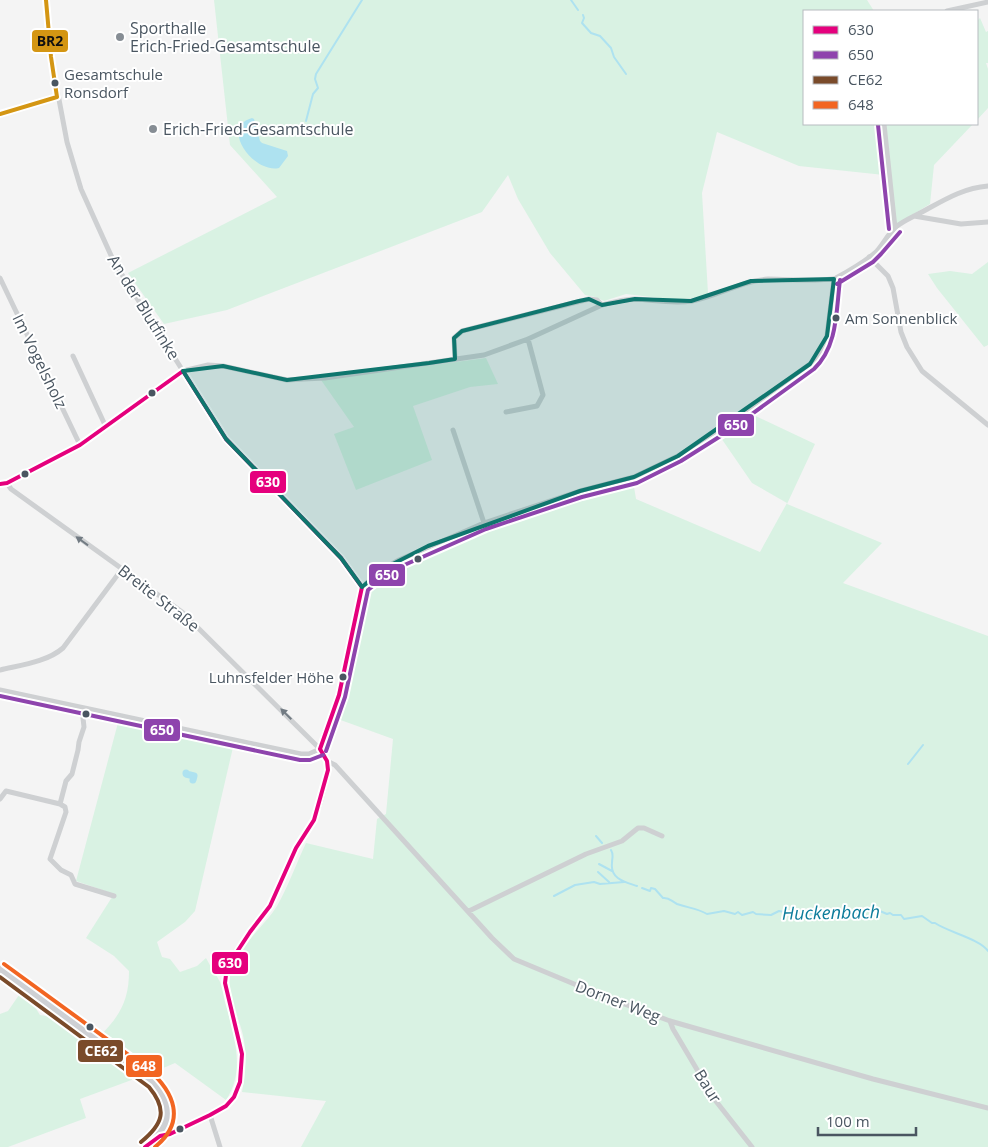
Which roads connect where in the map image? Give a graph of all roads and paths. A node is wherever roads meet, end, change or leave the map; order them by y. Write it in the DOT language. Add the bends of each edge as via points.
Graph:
graph roads {
  1 [pos="46,0"];
  2 [pos="988,2"];
  3 [pos="951,10"];
  4 [pos="58,97"];
  5 [pos="0,114"];
  6 [pos="884,125"];
  7 [pos="988,186"];
  8 [pos="914,216"];
  9 [pos="988,222"];
  10 [pos="895,228"];
  11 [pos="868,258"];
  12 [pos="0,278"];
  13 [pos="834,279"];
  14 [pos="2,285"];
  15 [pos="602,305"];
  16 [pos="528,339"];
  17 [pos="73,356"];
  18 [pos="455,359"];
  19 [pos="183,371"];
  20 [pos="506,412"];
  21 [pos="988,425"];
  22 [pos="105,426"];
  23 [pos="453,430"];
  24 [pos="80,445"];
  25 [pos="3,484"];
  26 [pos="484,523"];
  27 [pos="122,569"];
  28 [pos="362,587"];
  29 [pos="0,670"];
  30 [pos="0,690"];
  31 [pos="84,708"];
  32 [pos="320,749"];
  33 [pos="327,761"];
  34 [pos="0,799"];
  35 [pos="60,804"];
  36 [pos="662,836"];
  37 [pos="114,896"];
  38 [pos="469,912"];
  39 [pos="0,969"];
  40 [pos="670,1021"];
  41 [pos="988,1108"];
  42 [pos="210,1115"];
  43 [pos="160,1136"];
  44 [pos="146,1147"];
  45 [pos="220,1147"];
  46 [pos="752,1147"];
  1 -- 4 [label="street, An der Blutfinke"];
  2 -- 3 [label="street"];
  4 -- 5 [label="street"];
  4 -- 19 [label="street, An der Blutfinke" via="81,189 114,262"];
  6 -- 10 [label="street"];
  7 -- 8 [label="street" via="958,193"];
  8 -- 9 [label="street" via="961,224"];
  8 -- 10 [label="street"];
  10 -- 11 [label="street"];
  11 -- 13 [label="street"];
  11 -- 21 [label="street" via="888,276 901,332 917,366"];
  12 -- 14 [label="street, Im Vogelsholz"];
  13 -- 15 [label="street" via="768,279 691,301 670,303 635,299"];
  13 -- 26 [label="street" via="827,336 817,357 724,427 678,456 634,477"];
  14 -- 24 [label="street, Im Vogelsholz"];
  15 -- 16 [label="street"];
  15 -- 18 [label="street" via="589,299 462,330 454,338"];
  16 -- 18 [label="street" via="484,355"];
  16 -- 20 [label="street" via="543,395 537,406"];
  17 -- 22 [label="street"];
  18 -- 19 [label="street" via="325,378 287,380 223,366 208,365"];
  19 -- 22 [label="street"];
  19 -- 28 [label="street, An der Blutfinke" via="226,439 341,558"];
  22 -- 24 [label="street"];
  23 -- 26 [label="street"];
  24 -- 25 [label="street"];
  27 -- 25 [label="street, Breite Straße, one-way"];
  26 -- 28 [label="street" via="399,560"];
  27 -- 29 [label="street" via="58,653"];
  32 -- 27 [label="street, Breite Straße, one-way" via="182,612"];
  28 -- 32 [label="street" via="338,695"];
  30 -- 31 [label="street"];
  31 -- 32 [label="street" via="301,754"];
  31 -- 35 [label="street" via="84,727 72,774 66,781"];
  32 -- 33 [label="street, Breite Straße"];
  33 -- 38 [label="street, Dorner Weg" via="335,765"];
  33 -- 42 [label="street" via="328,770 314,820 296,848 270,906 227,967 225,983 241,1049 240,1082 231,1102"];
  34 -- 35 [label="street" via="6,791"];
  35 -- 37 [label="street" via="66,812 50,858 71,875 75,884"];
  36 -- 38 [label="street" via="640,827 622,841 586,854"];
  38 -- 40 [label="street, Dorner Weg" via="514,959"];
  39 -- 43 [label="main road" via="153,1081 162,1091 167,1108 166,1123"];
  40 -- 41 [label="street, Dorner Weg"];
  40 -- 46 [label="street, Baur" via="716,1100"];
  42 -- 43 [label="street"];
  42 -- 45 [label="street"];
  43 -- 44 [label="main road"];
}
